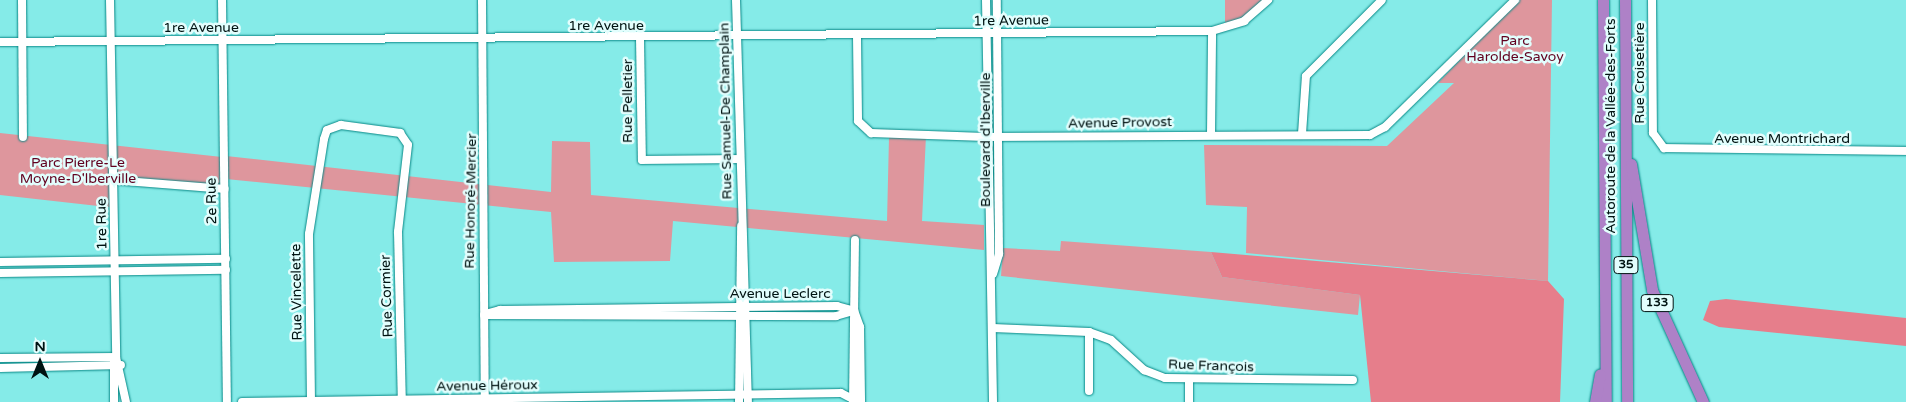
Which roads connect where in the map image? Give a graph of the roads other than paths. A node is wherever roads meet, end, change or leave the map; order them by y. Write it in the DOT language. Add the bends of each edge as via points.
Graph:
graph roads {
  1 [pos="22,0"];
  2 [pos="110,0"];
  3 [pos="222,0"];
  4 [pos="482,0"];
  5 [pos="736,0"];
  6 [pos="986,0"];
  7 [pos="998,0"];
  8 [pos="1268,0"];
  9 [pos="1382,0"];
  10 [pos="1515,0"];
  11 [pos="1603,0"];
  12 [pos="1625,0"];
  13 [pos="1652,0"];
  14 [pos="1212,31"];
  15 [pos="986,34"];
  16 [pos="998,34"];
  17 [pos="857,36"];
  18 [pos="736,37"];
  19 [pos="640,38"];
  20 [pos="482,39"];
  21 [pos="111,40"];
  22 [pos="223,41"];
  23 [pos="0,42"];
  24 [pos="22,42"];
  25 [pos="1626,128"];
  26 [pos="1302,134"];
  27 [pos="1210,135"];
  28 [pos="23,137"];
  29 [pos="998,137"];
  30 [pos="985,138"];
  31 [pos="1659,145"];
  32 [pos="1906,150"];
  33 [pos="738,159"];
  34 [pos="113,180"];
  35 [pos="225,189"];
  36 [pos="401,190"];
  37 [pos="742,221"];
  38 [pos="855,240"];
  39 [pos="226,259"];
  40 [pos="115,260"];
  41 [pos="0,262"];
  42 [pos="226,270"];
  43 [pos="115,271"];
  44 [pos="0,273"];
  45 [pos="992,278"];
  46 [pos="738,307"];
  47 [pos="747,307"];
  48 [pos="674,308"];
  49 [pos="542,310"];
  50 [pos="854,311"];
  51 [pos="484,315"];
  52 [pos="738,317"];
  53 [pos="747,317"];
  54 [pos="542,318"];
  55 [pos="674,318"];
  56 [pos="993,328"];
  57 [pos="1089,332"];
  58 [pos="1605,343"];
  59 [pos="116,357"];
  60 [pos="0,358"];
  61 [pos="112,366"];
  62 [pos="121,366"];
  63 [pos="0,368"];
  64 [pos="1189,379"];
  65 [pos="1353,380"];
  66 [pos="1089,391"];
  67 [pos="738,398"];
  68 [pos="748,398"];
  69 [pos="616,399"];
  70 [pos="485,400"];
  71 [pos="358,401"];
  72 [pos="402,401"];
  73 [pos="856,401"];
  74 [pos="114,402"];
  75 [pos="126,402"];
  76 [pos="228,402"];
  77 [pos="242,402"];
  78 [pos="311,402"];
  79 [pos="843,402"];
  80 [pos="993,402"];
  81 [pos="1189,402"];
  82 [pos="1596,402"];
  83 [pos="1606,402"];
  84 [pos="1627,402"];
  85 [pos="1704,402"];
  1 -- 24 [label="street"];
  2 -- 21 [label="street, 1re Rue"];
  3 -- 22 [label="street, 2e Rue"];
  4 -- 20 [label="street, Rue Honoré-Mercier"];
  5 -- 18 [label="street, Rue Samuel-De Champlain"];
  6 -- 15 [label="street, Boulevard d'Iberville"];
  7 -- 16 [label="street, Boulevard d'Iberville"];
  8 -- 14 [label="street, 1re Avenue" via="1240,23"];
  9 -- 26 [label="street" via="1306,76"];
  10 -- 26 [label="street, Avenue Provost" via="1376,134"];
  11 -- 58 [label="highway, Autoroute de la Vallée-des-Forts / 35"];
  12 -- 25 [label="highway, Autoroute de la Vallée-des-Forts / 35"];
  13 -- 31 [label="street, Rue Croisetière" via="1653,133"];
  14 -- 16 [label="street, 1re Avenue"];
  14 -- 27 [label="street"];
  15 -- 16 [label="street, 1re Avenue"];
  15 -- 17 [label="street, 1re Avenue"];
  15 -- 30 [label="street, Boulevard d'Iberville"];
  16 -- 29 [label="street, Boulevard d'Iberville"];
  17 -- 18 [label="street, 1re Avenue"];
  17 -- 30 [label="street, Avenue Provost" via="858,121 864,131"];
  18 -- 19 [label="street, 1re Avenue"];
  18 -- 33 [label="street, Rue Samuel-De Champlain"];
  19 -- 20 [label="street, 1re Avenue"];
  19 -- 33 [label="street, Rue Pelletier" via="640,157 645,162"];
  20 -- 22 [label="street, 1re Avenue"];
  20 -- 51 [label="street, Rue Honoré-Mercier"];
  21 -- 22 [label="street, 1re Avenue"];
  21 -- 24 [label="street, 1re Avenue"];
  21 -- 34 [label="street, 1re Rue"];
  22 -- 35 [label="street, 2e Rue"];
  23 -- 24 [label="street, 1re Avenue"];
  24 -- 28 [label="street"];
  25 -- 84 [label="highway, Autoroute de la Vallée-des-Forts / 35"];
  25 -- 85 [label="highway, 133" via="1652,290"];
  26 -- 27 [label="street, Avenue Provost"];
  27 -- 29 [label="street, Avenue Provost"];
  29 -- 30 [label="street, Avenue Provost"];
  29 -- 45 [label="street, Boulevard d'Iberville" via="999,254"];
  30 -- 45 [label="street, Boulevard d'Iberville"];
  31 -- 32 [label="street, Avenue Montrichard" via="1680,152"];
  33 -- 37 [label="street, Rue Samuel-De Champlain"];
  34 -- 35 [label="street"];
  34 -- 40 [label="street, 1re Rue"];
  35 -- 39 [label="street, 2e Rue"];
  36 -- 72 [label="street, Rue Cormier" via="398,232"];
  36 -- 78 [label="street, Rue Vincelette" via="406,138 400,133 342,125 328,130 309,234"];
  37 -- 46 [label="street, Rue Samuel-De Champlain"];
  37 -- 47 [label="street, Rue Samuel-De Champlain"];
  38 -- 50 [label="street"];
  39 -- 40 [label="street"];
  39 -- 42 [label="street, 2e Rue"];
  40 -- 41 [label="street"];
  40 -- 43 [label="street, 1re Rue"];
  42 -- 43 [label="street"];
  42 -- 76 [label="street, 2e Rue"];
  43 -- 44 [label="street"];
  43 -- 59 [label="street, 1re Rue"];
  45 -- 56 [label="street, Boulevard d'Iberville"];
  46 -- 47 [label="street, Avenue Leclerc"];
  46 -- 48 [label="street, Avenue Leclerc"];
  46 -- 52 [label="street, Rue Samuel-De Champlain"];
  47 -- 50 [label="street, Avenue Leclerc" via="837,306"];
  47 -- 53 [label="street, Rue Samuel-De Champlain"];
  48 -- 49 [label="street, Avenue Leclerc"];
  48 -- 55 [label="street"];
  49 -- 51 [label="street, Avenue Leclerc"];
  49 -- 54 [label="street"];
  50 -- 53 [label="street, Avenue Leclerc" via="836,316"];
  50 -- 73 [label="street"];
  51 -- 54 [label="street, Avenue Leclerc"];
  51 -- 70 [label="street, Rue Honoré-Mercier"];
  52 -- 53 [label="street, Avenue Leclerc"];
  52 -- 55 [label="street, Avenue Leclerc"];
  52 -- 67 [label="street, Rue Samuel-De Champlain"];
  53 -- 68 [label="street, Rue Samuel-De Champlain"];
  54 -- 55 [label="street, Avenue Leclerc"];
  56 -- 57 [label="street, Rue François"];
  56 -- 80 [label="street, Boulevard d'Iberville"];
  57 -- 64 [label="street, Rue François" via="1111,340 1144,370 1165,378"];
  57 -- 66 [label="street"];
  58 -- 82 [label="highway"];
  58 -- 83 [label="highway, Autoroute de la Vallée-des-Forts / 35"];
  59 -- 60 [label="street"];
  59 -- 61 [label="street, 1re Rue"];
  59 -- 62 [label="street, 1re Rue"];
  61 -- 62 [label="street"];
  61 -- 63 [label="street"];
  61 -- 74 [label="street, 1re Rue"];
  62 -- 75 [label="street, 1re Rue"];
  64 -- 65 [label="street, Rue François"];
  64 -- 81 [label="street"];
  67 -- 68 [label="street, Avenue Héroux"];
  67 -- 69 [label="street, Avenue Héroux"];
  68 -- 73 [label="street, Avenue Héroux" via="841,393"];
  69 -- 70 [label="street, Avenue Héroux"];
  70 -- 72 [label="street, Avenue Héroux"];
  71 -- 72 [label="street, Avenue Héroux"];
  71 -- 78 [label="street, Avenue Héroux"];
  73 -- 79 [label="street"];
  77 -- 78 [label="street, Avenue Héroux"];
}
